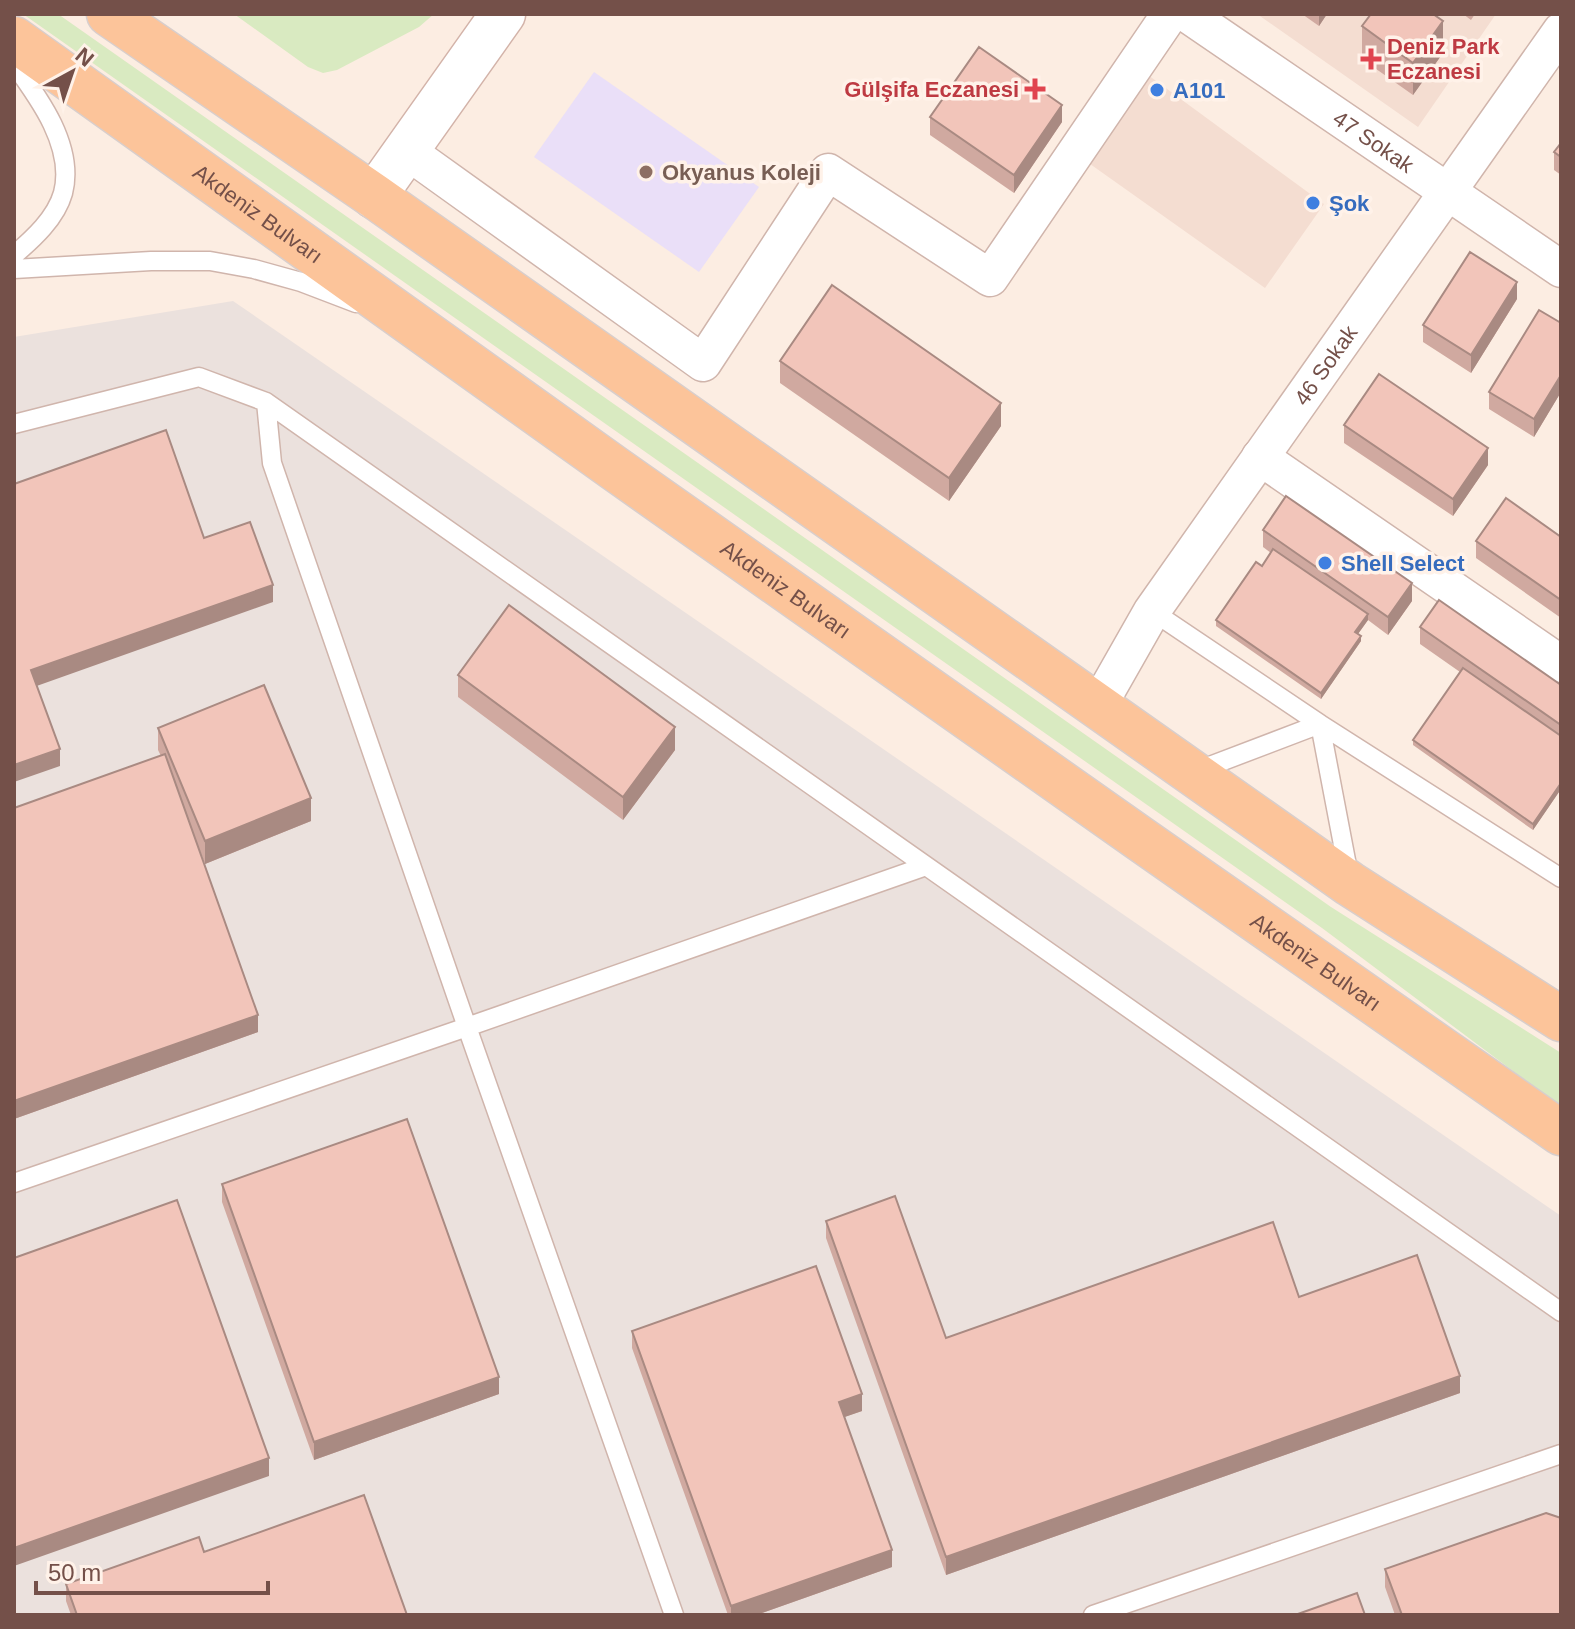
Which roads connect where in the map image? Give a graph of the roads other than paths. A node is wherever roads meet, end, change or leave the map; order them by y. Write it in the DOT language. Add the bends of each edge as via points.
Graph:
graph roads {
  1 [pos="109,14"];
  2 [pos="503,14"];
  3 [pos="1170,14"];
  4 [pos="1187,14"];
  5 [pos="1561,31"];
  6 [pos="14,39"];
  7 [pos="14,64"];
  8 [pos="407,151"];
  9 [pos="1448,193"];
  10 [pos="374,196"];
  11 [pos="14,255"];
  12 [pos="14,269"];
  13 [pos="1561,269"];
  14 [pos="430,335"];
  15 [pos="266,402"];
  16 [pos="14,424"];
  17 [pos="1260,457"];
  18 [pos="1152,611"];
  19 [pos="1561,664"];
  20 [pos="1098,706"];
  21 [pos="1320,724"];
  22 [pos="1194,772"];
  23 [pos="926,866"];
  24 [pos="1561,878"];
  25 [pos="1350,884"];
  26 [pos="1561,1019"];
  27 [pos="467,1027"];
  28 [pos="1561,1133"];
  29 [pos="14,1183"];
  30 [pos="1561,1312"];
  31 [pos="1561,1454"];
  32 [pos="674,1615"];
  33 [pos="1093,1615"];
  1 -- 10 [label="main road"];
  2 -- 8 [label="street"];
  3 -- 8 [label="street" via="990,278 828,172 703,363"];
  4 -- 9 [label="street, 47 Sokak"];
  5 -- 9 [label="street, 46 Sokak"];
  6 -- 14 [label="main road, Akdeniz Bulvarı"];
  7 -- 11 [label="lane" via="52,123 64,171 63,192 53,212"];
  8 -- 10 [label="street"];
  9 -- 13 [label="street, 47 Sokak"];
  9 -- 17 [label="street, 46 Sokak"];
  10 -- 20 [label="main road"];
  12 -- 14 [label="lane" via="210,261 301,282"];
  14 -- 28 [label="main road, Akdeniz Bulvarı"];
  15 -- 16 [label="lane" via="199,377"];
  15 -- 23 [label="lane"];
  15 -- 27 [label="lane" via="272,463"];
  17 -- 18 [label="street, 46 Sokak"];
  17 -- 19 [label="street"];
  18 -- 20 [label="street, 46 Sokak"];
  18 -- 21 [label="lane"];
  20 -- 22 [label="main road"];
  21 -- 22 [label="lane"];
  21 -- 24 [label="lane"];
  21 -- 25 [label="lane"];
  22 -- 25 [label="main road"];
  23 -- 27 [label="lane"];
  23 -- 30 [label="lane"];
  25 -- 26 [label="main road"];
  27 -- 29 [label="lane"];
  27 -- 32 [label="lane"];
  31 -- 33 [label="lane"];
}
